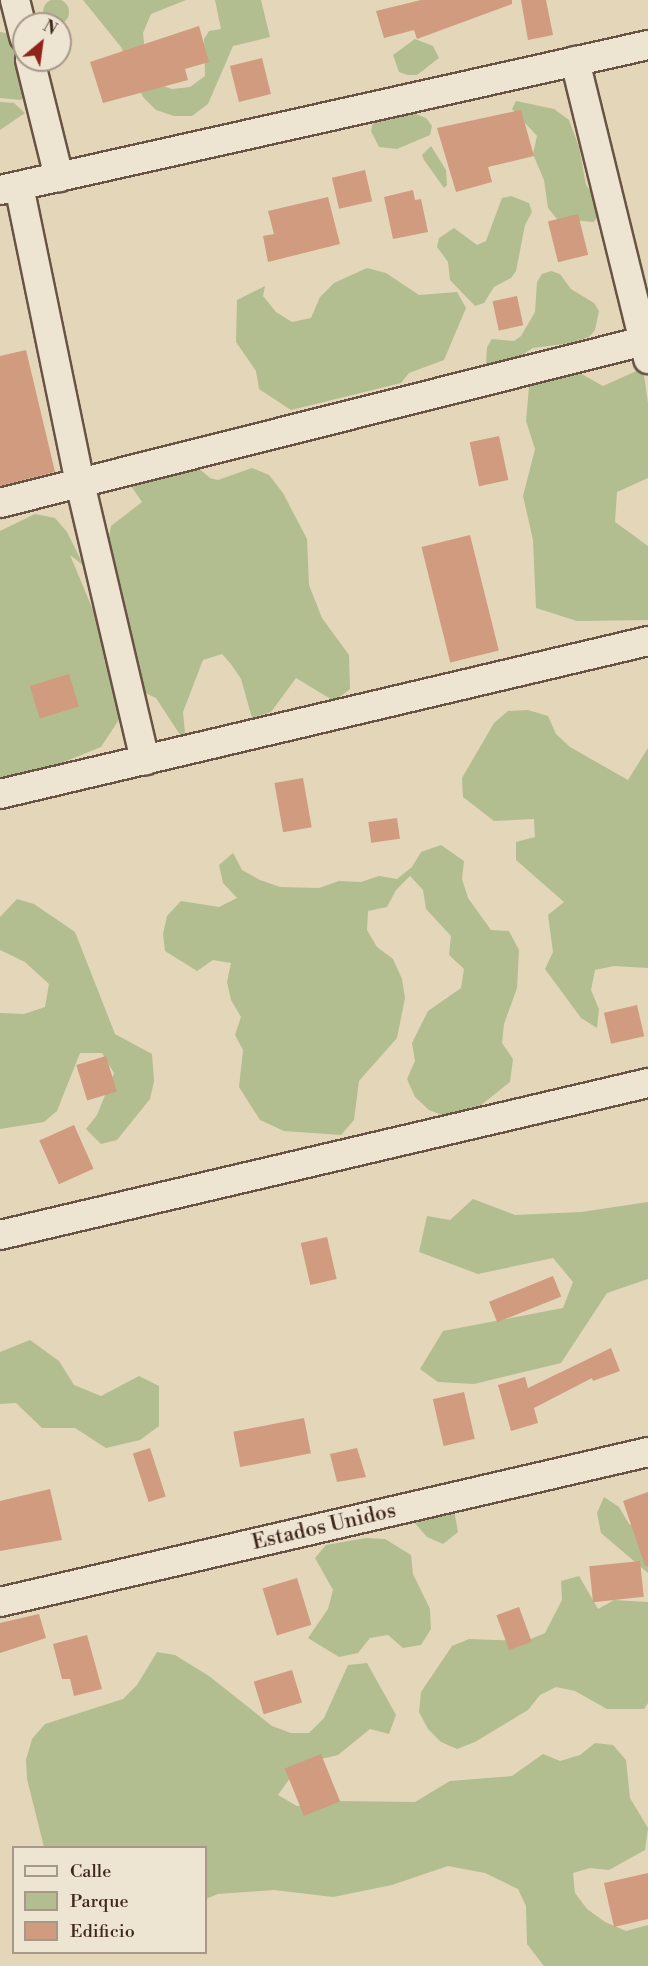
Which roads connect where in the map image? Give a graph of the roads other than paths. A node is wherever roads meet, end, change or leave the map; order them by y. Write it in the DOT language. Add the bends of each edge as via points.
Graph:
graph roads {
  1 [pos="648,45"];
  2 [pos="575,61"];
  3 [pos="33,72"];
  4 [pos="60,177"];
  5 [pos="9,188"];
  6 [pos="646,350"];
  7 [pos="80,483"];
  8 [pos="0,503"];
  9 [pos="648,641"];
  10 [pos="145,761"];
  11 [pos="0,794"];
  12 [pos="648,1083"];
  13 [pos="0,1235"];
  14 [pos="648,1452"];
  15 [pos="0,1602"];
  1 -- 2 [label="street"];
  2 -- 4 [label="street"];
  2 -- 6 [label="street"];
  3 -- 4 [label="street"];
  4 -- 5 [label="street"];
  5 -- 7 [label="street"];
  6 -- 7 [label="street"];
  7 -- 8 [label="street"];
  7 -- 10 [label="street"];
  9 -- 10 [label="street"];
  10 -- 11 [label="street"];
  12 -- 13 [label="street"];
  14 -- 15 [label="street, Estados Unidos"];
}
